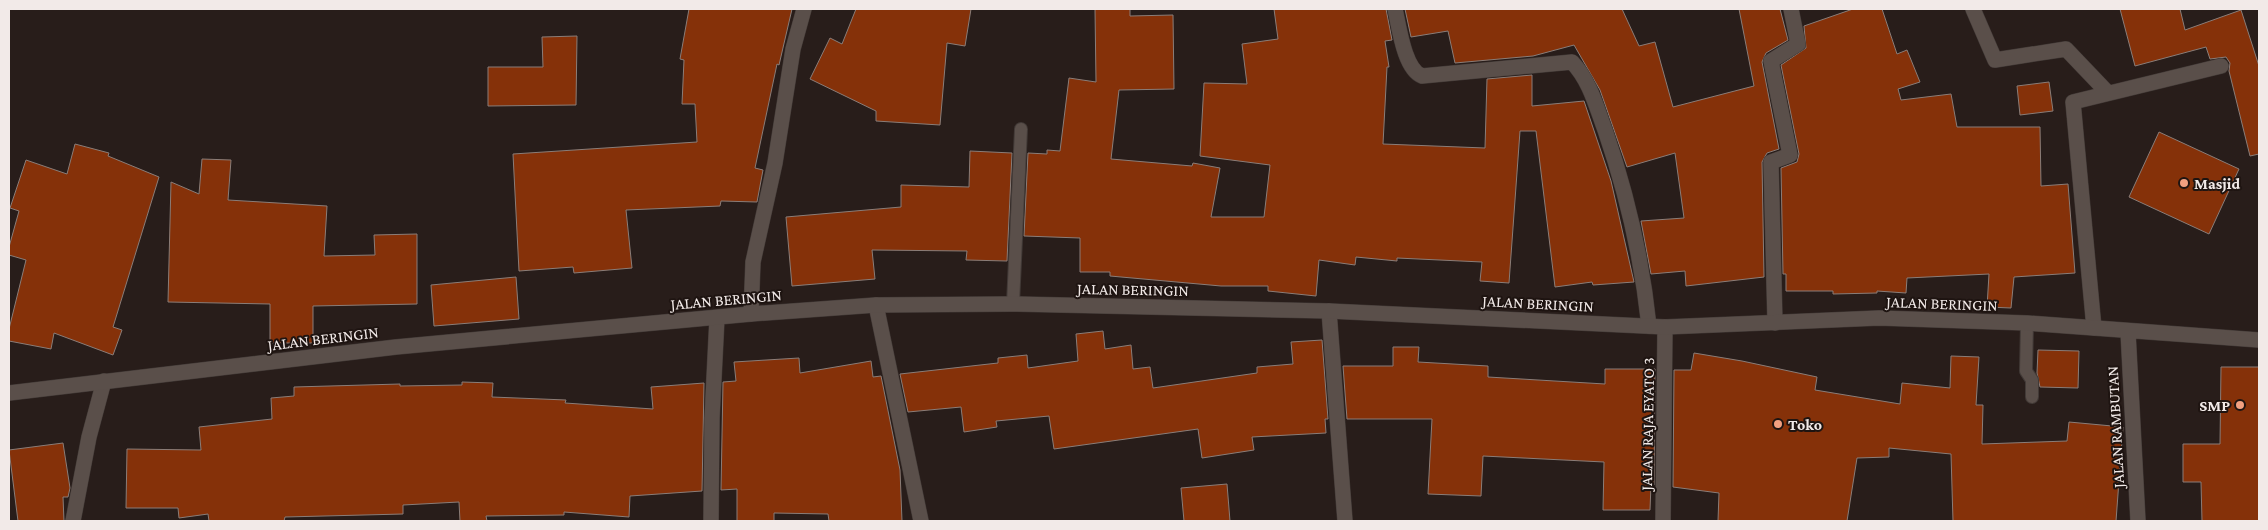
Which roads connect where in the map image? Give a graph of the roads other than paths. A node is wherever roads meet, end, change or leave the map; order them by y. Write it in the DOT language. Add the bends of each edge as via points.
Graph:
graph roads {
  1 [pos="804,9"];
  2 [pos="1395,9"];
  3 [pos="1791,9"];
  4 [pos="1973,9"];
  5 [pos="2221,66"];
  6 [pos="2108,93"];
  7 [pos="1021,129"];
  8 [pos="1013,304"];
  9 [pos="876,305"];
  10 [pos="1329,311"];
  11 [pos="751,314"];
  12 [pos="717,318"];
  13 [pos="1775,322"];
  14 [pos="2027,323"];
  15 [pos="1648,326"];
  16 [pos="1665,327"];
  17 [pos="2094,328"];
  18 [pos="2128,332"];
  19 [pos="2259,340"];
  20 [pos="104,382"];
  21 [pos="9,393"];
  22 [pos="2032,397"];
  23 [pos="73,521"];
  24 [pos="711,521"];
  25 [pos="921,521"];
  26 [pos="1345,521"];
  27 [pos="1663,521"];
  28 [pos="2138,521"];
  1 -- 11 [label="street" via="793,49 775,163 753,262"];
  2 -- 15 [label="street" via="1406,55 1417,74 1422,76 1572,62 1580,70 1591,90 1621,177 1642,266"];
  3 -- 13 [label="street" via="1798,44 1771,61 1790,155 1771,162"];
  4 -- 6 [label="street" via="1995,60 2066,49"];
  5 -- 6 [label="street"];
  6 -- 17 [label="street" via="2073,102"];
  7 -- 8 [label="lane"];
  8 -- 9 [label="street, JALAN BERINGIN"];
  8 -- 10 [label="street, JALAN BERINGIN"];
  9 -- 11 [label="street, JALAN BERINGIN"];
  9 -- 25 [label="street"];
  10 -- 15 [label="street, JALAN BERINGIN"];
  10 -- 26 [label="street"];
  11 -- 12 [label="street, JALAN BERINGIN"];
  12 -- 20 [label="street, JALAN BERINGIN" via="396,347"];
  12 -- 24 [label="street"];
  13 -- 14 [label="street, JALAN BERINGIN" via="1879,318"];
  13 -- 16 [label="street, JALAN BERINGIN"];
  14 -- 17 [label="street, JALAN BERINGIN"];
  14 -- 22 [label="lane" via="2026,372 2032,380"];
  15 -- 16 [label="street, JALAN BERINGIN"];
  16 -- 27 [label="street, JALAN RAJA EYATO 3"];
  17 -- 18 [label="street, JALAN BERINGIN"];
  18 -- 19 [label="street, JALAN BERINGIN"];
  18 -- 28 [label="street, JALAN RAMBUTAN"];
  20 -- 21 [label="street, JALAN BERINGIN"];
  20 -- 23 [label="street"];
}
